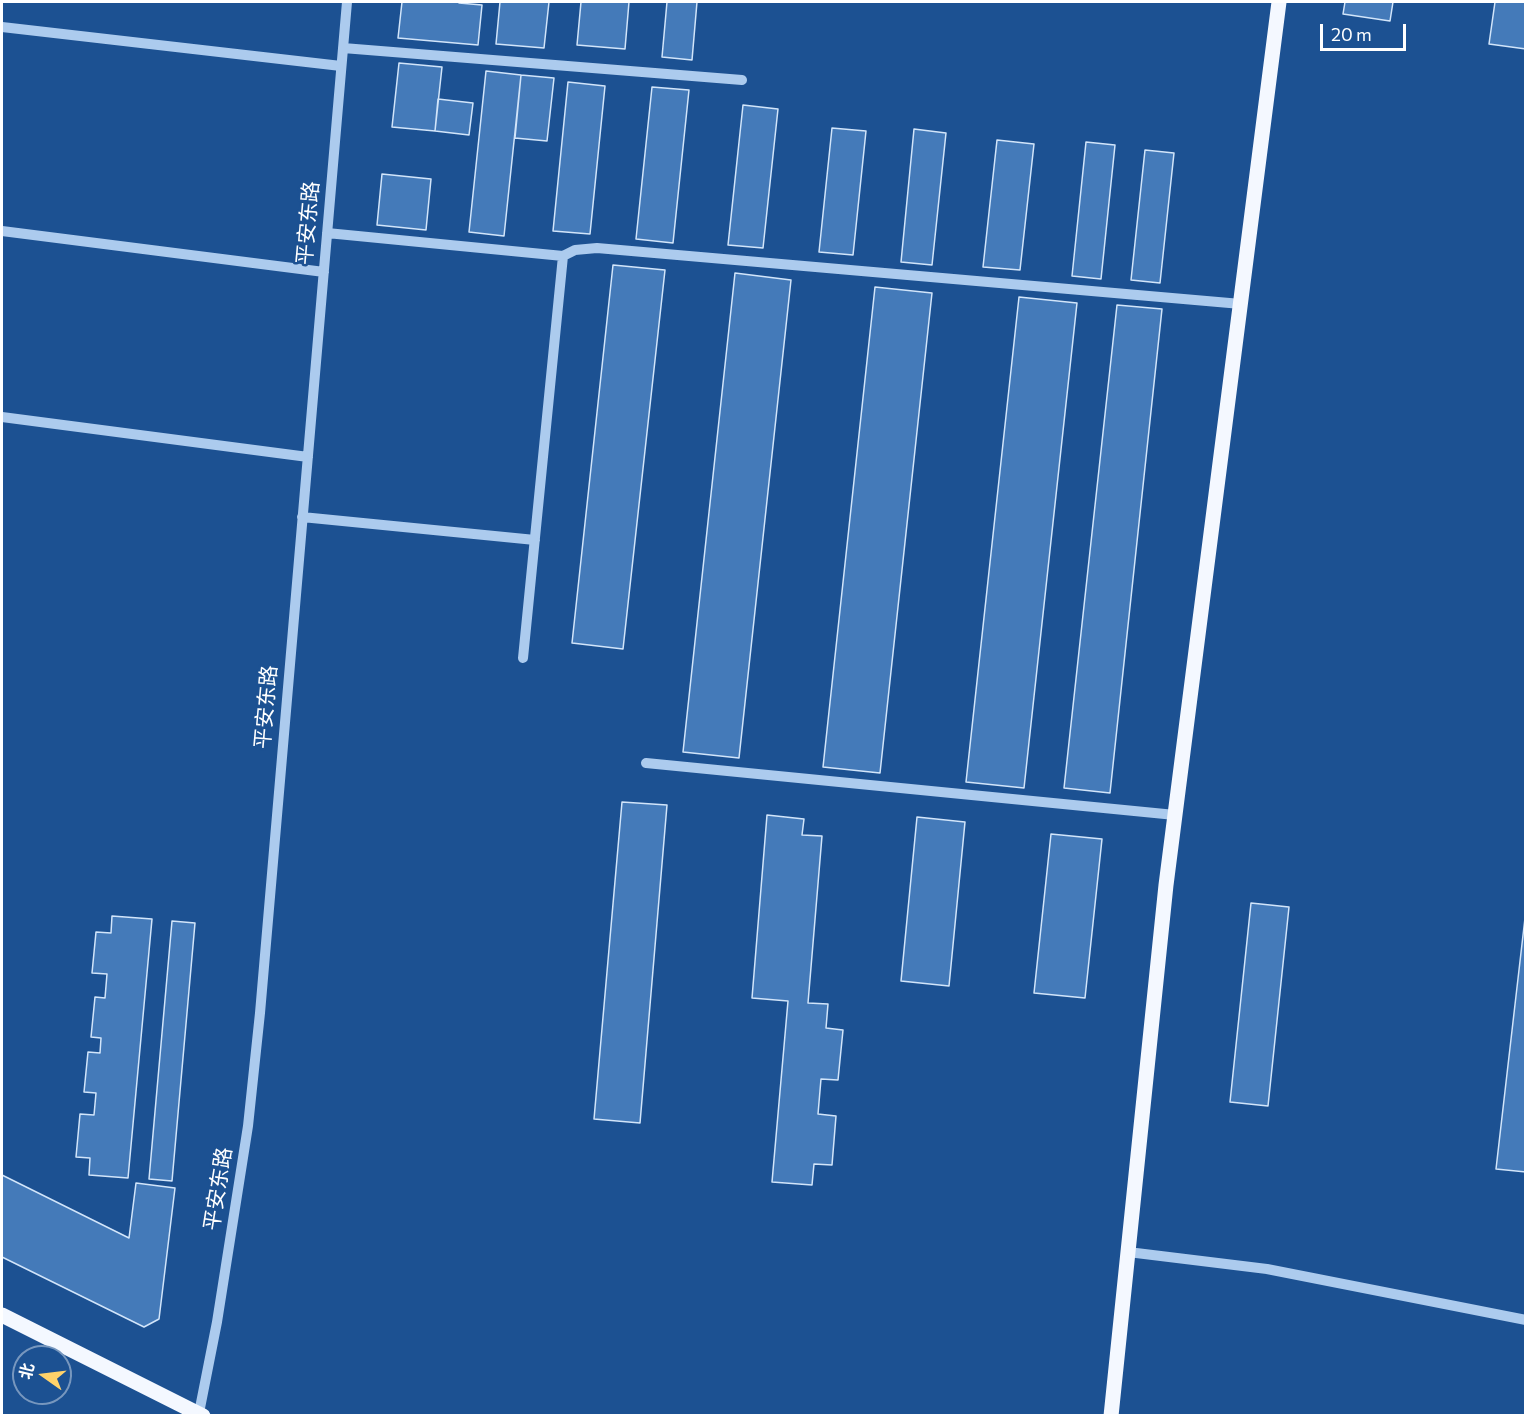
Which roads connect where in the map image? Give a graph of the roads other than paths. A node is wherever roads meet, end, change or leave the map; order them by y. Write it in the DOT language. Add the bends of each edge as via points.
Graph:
graph roads {
  1 [pos="347,2"];
  2 [pos="1280,2"];
  3 [pos="2,27"];
  4 [pos="343,48"];
  5 [pos="341,66"];
  6 [pos="742,80"];
  7 [pos="2,231"];
  8 [pos="327,233"];
  9 [pos="563,256"];
  10 [pos="324,272"];
  11 [pos="1241,304"];
  12 [pos="2,417"];
  13 [pos="308,457"];
  14 [pos="302,517"];
  15 [pos="535,540"];
  16 [pos="523,658"];
  17 [pos="646,763"];
  18 [pos="1175,815"];
  19 [pos="1128,1252"];
  20 [pos="2,1315"];
  21 [pos="1526,1320"];
  22 [pos="200,1415"];
  23 [pos="1111,1416"];
  1 -- 4 [label="street, 平安东路"];
  2 -- 11 [label="main road"];
  3 -- 5 [label="street"];
  4 -- 5 [label="street, 平安东路"];
  4 -- 6 [label="street"];
  5 -- 8 [label="street, 平安东路"];
  7 -- 10 [label="street"];
  8 -- 9 [label="street"];
  8 -- 10 [label="street, 平安东路"];
  9 -- 11 [label="street" via="575,250 597,248"];
  9 -- 15 [label="street"];
  10 -- 13 [label="street, 平安东路"];
  11 -- 18 [label="main road"];
  12 -- 13 [label="street"];
  13 -- 14 [label="street, 平安东路"];
  14 -- 15 [label="street"];
  14 -- 22 [label="street, 平安东路" via="248,1126"];
  15 -- 16 [label="street"];
  17 -- 18 [label="street"];
  18 -- 19 [label="main road"];
  19 -- 21 [label="street" via="1267,1269"];
  19 -- 23 [label="main road"];
  20 -- 22 [label="main road"];
}
